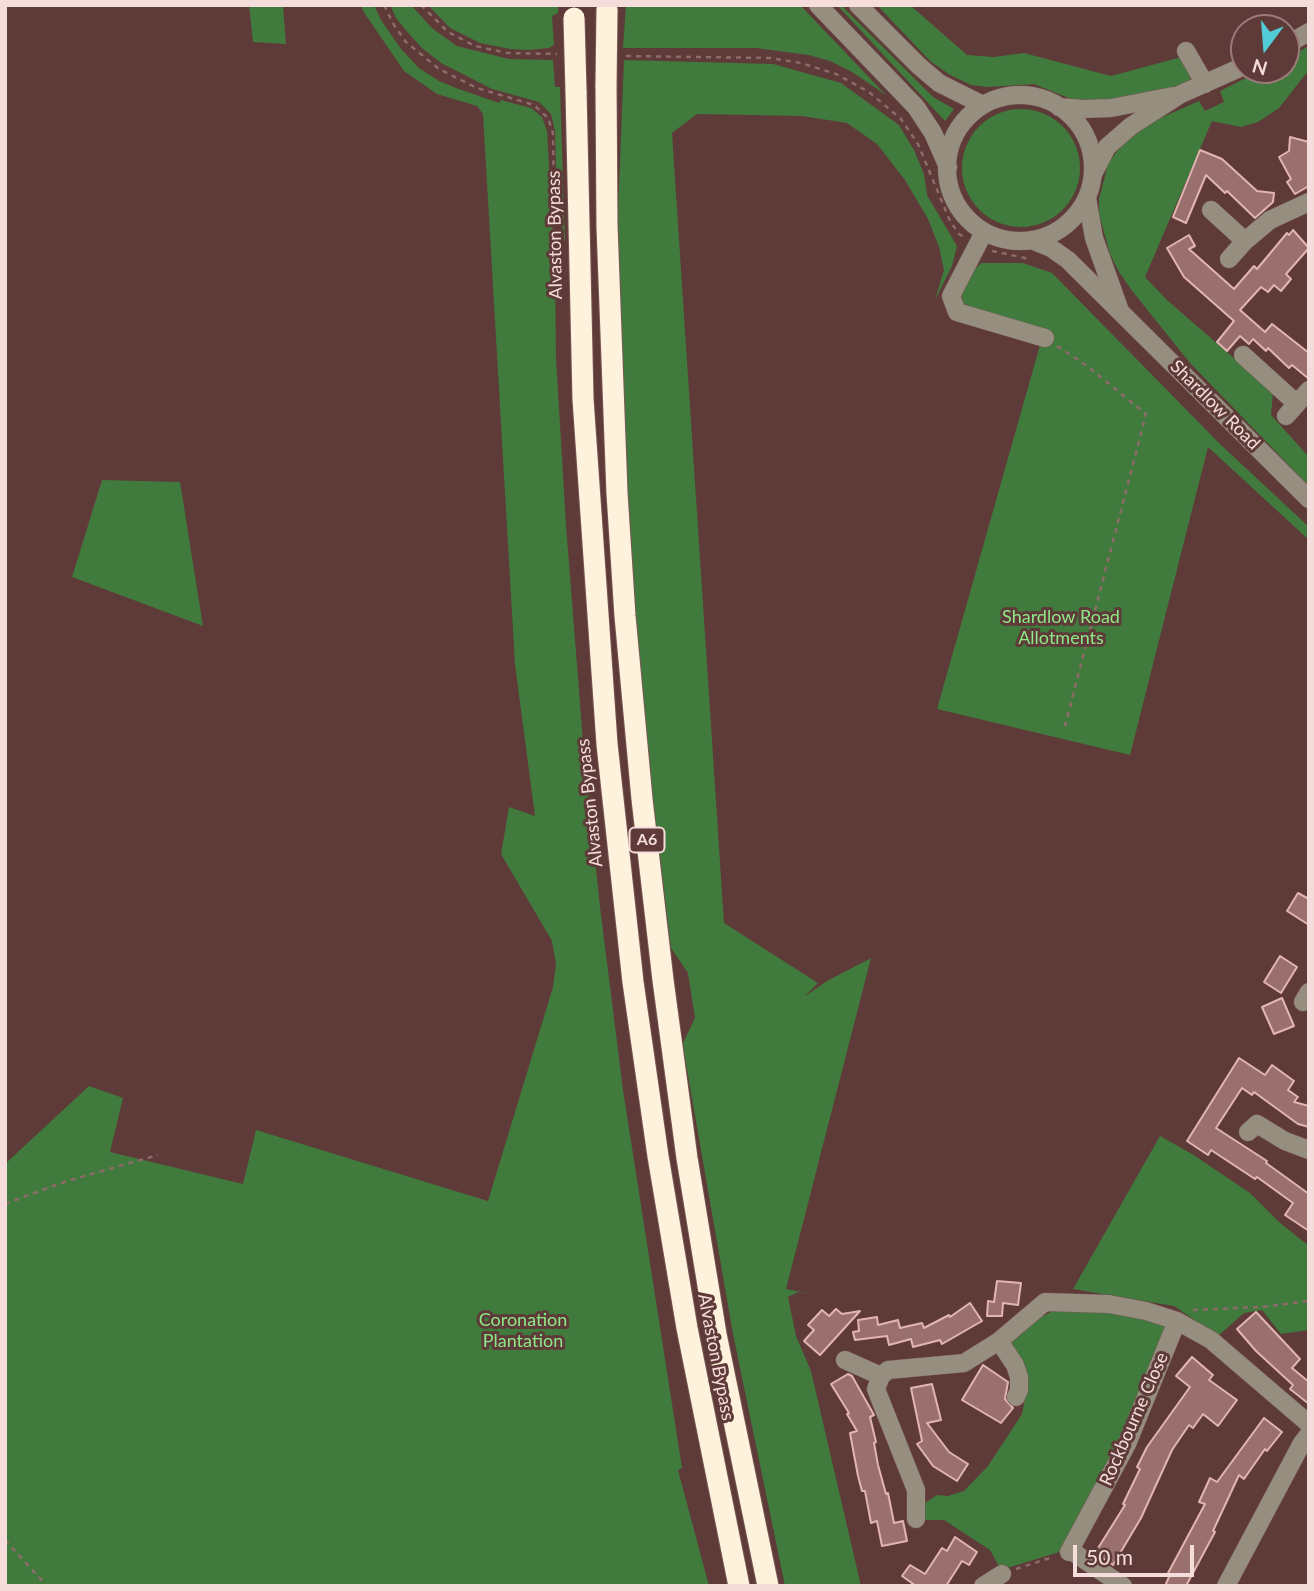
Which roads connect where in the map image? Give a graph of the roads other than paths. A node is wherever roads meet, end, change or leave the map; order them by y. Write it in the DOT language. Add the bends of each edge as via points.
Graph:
graph roads {
  1 [pos="818,5"];
  2 [pos="858,5"];
  3 [pos="607,7"];
  4 [pos="574,11"];
  5 [pos="1186,51"];
  6 [pos="1230,72"];
  7 [pos="1205,84"];
  8 [pos="1181,94"];
  9 [pos="984,105"];
  10 [pos="1059,107"];
  11 [pos="948,167"];
  12 [pos="1093,174"];
  13 [pos="1087,198"];
  14 [pos="1309,202"];
  15 [pos="1210,210"];
  16 [pos="981,239"];
  17 [pos="1031,240"];
  18 [pos="1245,241"];
  19 [pos="1229,259"];
  20 [pos="1121,311"];
  21 [pos="1045,338"];
  22 [pos="1243,355"];
  23 [pos="1309,390"];
  24 [pos="1309,499"];
  25 [pos="1248,1132"];
  26 [pos="1309,1150"];
  27 [pos="1175,1321"];
  28 [pos="999,1341"];
  29 [pos="845,1360"];
  30 [pos="881,1376"];
  31 [pos="1016,1397"];
  32 [pos="1309,1424"];
  33 [pos="1309,1434"];
  34 [pos="916,1519"];
  35 [pos="1002,1574"];
  36 [pos="739,1586"];
  37 [pos="768,1586"];
  38 [pos="983,1586"];
  39 [pos="1123,1586"];
  40 [pos="1226,1586"];
  1 -- 11 [label="street" via="916,107"];
  2 -- 9 [label="street" via="939,83"];
  3 -- 37 [label="highway, Alvaston Bypass / A6, bridge" via="609,277 617,493 642,799 687,1158 716,1334"];
  4 -- 36 [label="highway, Alvaston Bypass / A6, bridge" via="583,399 608,757 658,1156"];
  5 -- 7 [label="street"];
  6 -- 7 [label="street"];
  7 -- 8 [label="street"];
  8 -- 10 [label="street" via="1111,108"];
  8 -- 12 [label="street" via="1107,147"];
  9 -- 10 [label="street" via="1017,96"];
  9 -- 11 [label="street" via="959,129"];
  10 -- 12 [label="street" via="1086,138"];
  11 -- 16 [label="street" via="958,205"];
  12 -- 13 [label="street"];
  13 -- 17 [label="street" via="1054,234"];
  13 -- 20 [label="street, Shardlow Road" via="1099,253"];
  14 -- 18 [label="street" via="1270,220"];
  15 -- 18 [label="street"];
  16 -- 17 [label="street"];
  16 -- 21 [label="street" via="951,296 957,312"];
  17 -- 20 [label="street, Shardlow Road" via="1068,260"];
  18 -- 19 [label="street"];
  20 -- 24 [label="street, Shardlow Road"];
  22 -- 23 [label="street" via="1263,372 1291,410"];
  25 -- 26 [label="street" via="1257,1124"];
  27 -- 28 [label="street" via="1109,1304 1045,1302"];
  27 -- 32 [label="street" via="1211,1340"];
  27 -- 39 [label="street, Rockbourne Close" via="1127,1444 1070,1551"];
  28 -- 30 [label="street" via="964,1363 888,1370"];
  28 -- 31 [label="street" via="1019,1377"];
  29 -- 30 [label="street"];
  30 -- 34 [label="street" via="876,1389 916,1490"];
  33 -- 40 [label="street"];
  35 -- 38 [label="street"];
}
